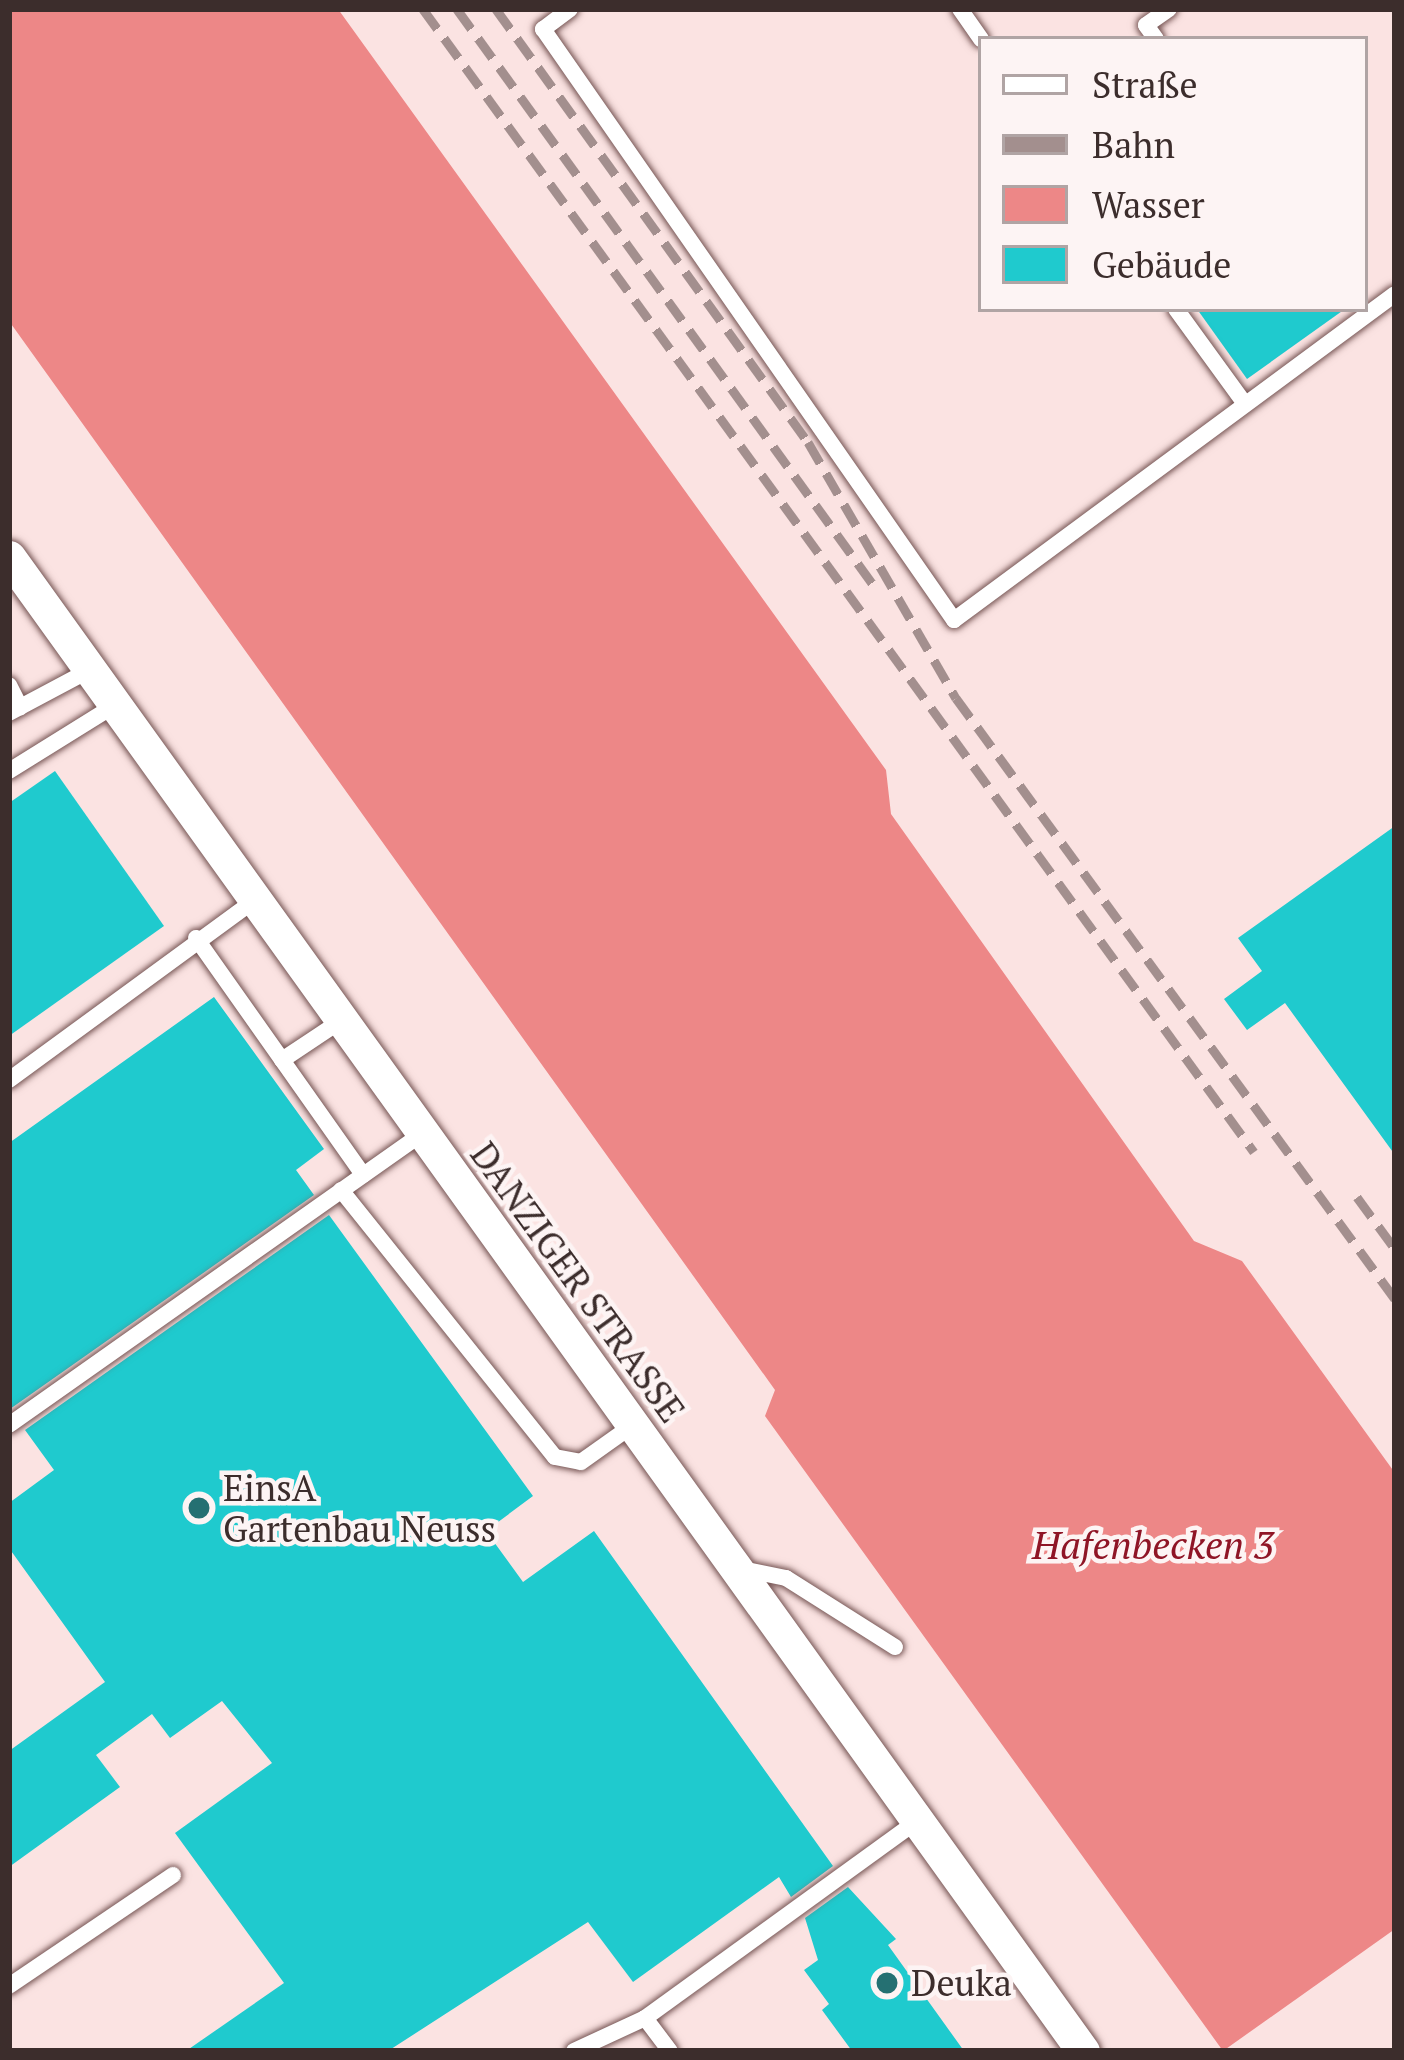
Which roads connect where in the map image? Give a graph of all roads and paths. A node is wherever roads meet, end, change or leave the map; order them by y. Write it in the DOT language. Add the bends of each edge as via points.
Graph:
graph roads {
  1 [pos="570,9"];
  2 [pos="960,9"];
  3 [pos="1169,9"];
  4 [pos="979,36"];
  5 [pos="1154,36"];
  6 [pos="1395,294"];
  7 [pos="1178,312"];
  8 [pos="1245,404"];
  9 [pos="9,557"];
  10 [pos="90,670"];
  11 [pos="9,685"];
  12 [pos="115,705"];
  13 [pos="15,710"];
  14 [pos="9,771"];
  15 [pos="255,900"];
  16 [pos="196,938"];
  17 [pos="342,1020"];
  18 [pos="282,1060"];
  19 [pos="9,1080"];
  20 [pos="423,1133"];
  21 [pos="363,1175"];
  22 [pos="341,1190"];
  23 [pos="9,1425"];
  24 [pos="633,1425"];
  25 [pos="736,1568"];
  26 [pos="895,1647"];
  27 [pos="917,1821"];
  28 [pos="173,1875"];
  29 [pos="9,1986"];
  30 [pos="645,2018"];
  31 [pos="574,2051"];
  32 [pos="670,2051"];
  33 [pos="1083,2051"];
  1 -- 8 [label="lane" via="543,29 953,620"];
  2 -- 4 [label="lane"];
  3 -- 5 [label="lane" via="1146,25"];
  6 -- 8 [label="lane"];
  7 -- 8 [label="lane"];
  9 -- 10 [label="street, DANZIGER STRASSE"];
  10 -- 12 [label="street, DANZIGER STRASSE"];
  10 -- 13 [label="lane"];
  11 -- 13 [label="lane"];
  12 -- 14 [label="lane"];
  12 -- 15 [label="street, DANZIGER STRASSE"];
  15 -- 16 [label="lane"];
  15 -- 17 [label="street, DANZIGER STRASSE"];
  16 -- 18 [label="lane"];
  16 -- 19 [label="lane"];
  17 -- 18 [label="lane"];
  17 -- 20 [label="street, DANZIGER STRASSE"];
  18 -- 21 [label="lane"];
  20 -- 21 [label="lane"];
  20 -- 24 [label="street, DANZIGER STRASSE"];
  21 -- 22 [label="lane"];
  22 -- 23 [label="lane"];
  22 -- 24 [label="lane" via="555,1457 581,1462"];
  24 -- 25 [label="street, DANZIGER STRASSE"];
  25 -- 26 [label="lane" via="786,1578"];
  25 -- 27 [label="street, DANZIGER STRASSE"];
  27 -- 30 [label="lane"];
  27 -- 33 [label="street, DANZIGER STRASSE"];
  28 -- 29 [label="lane"];
  30 -- 31 [label="lane"];
  30 -- 32 [label="lane"];
}
